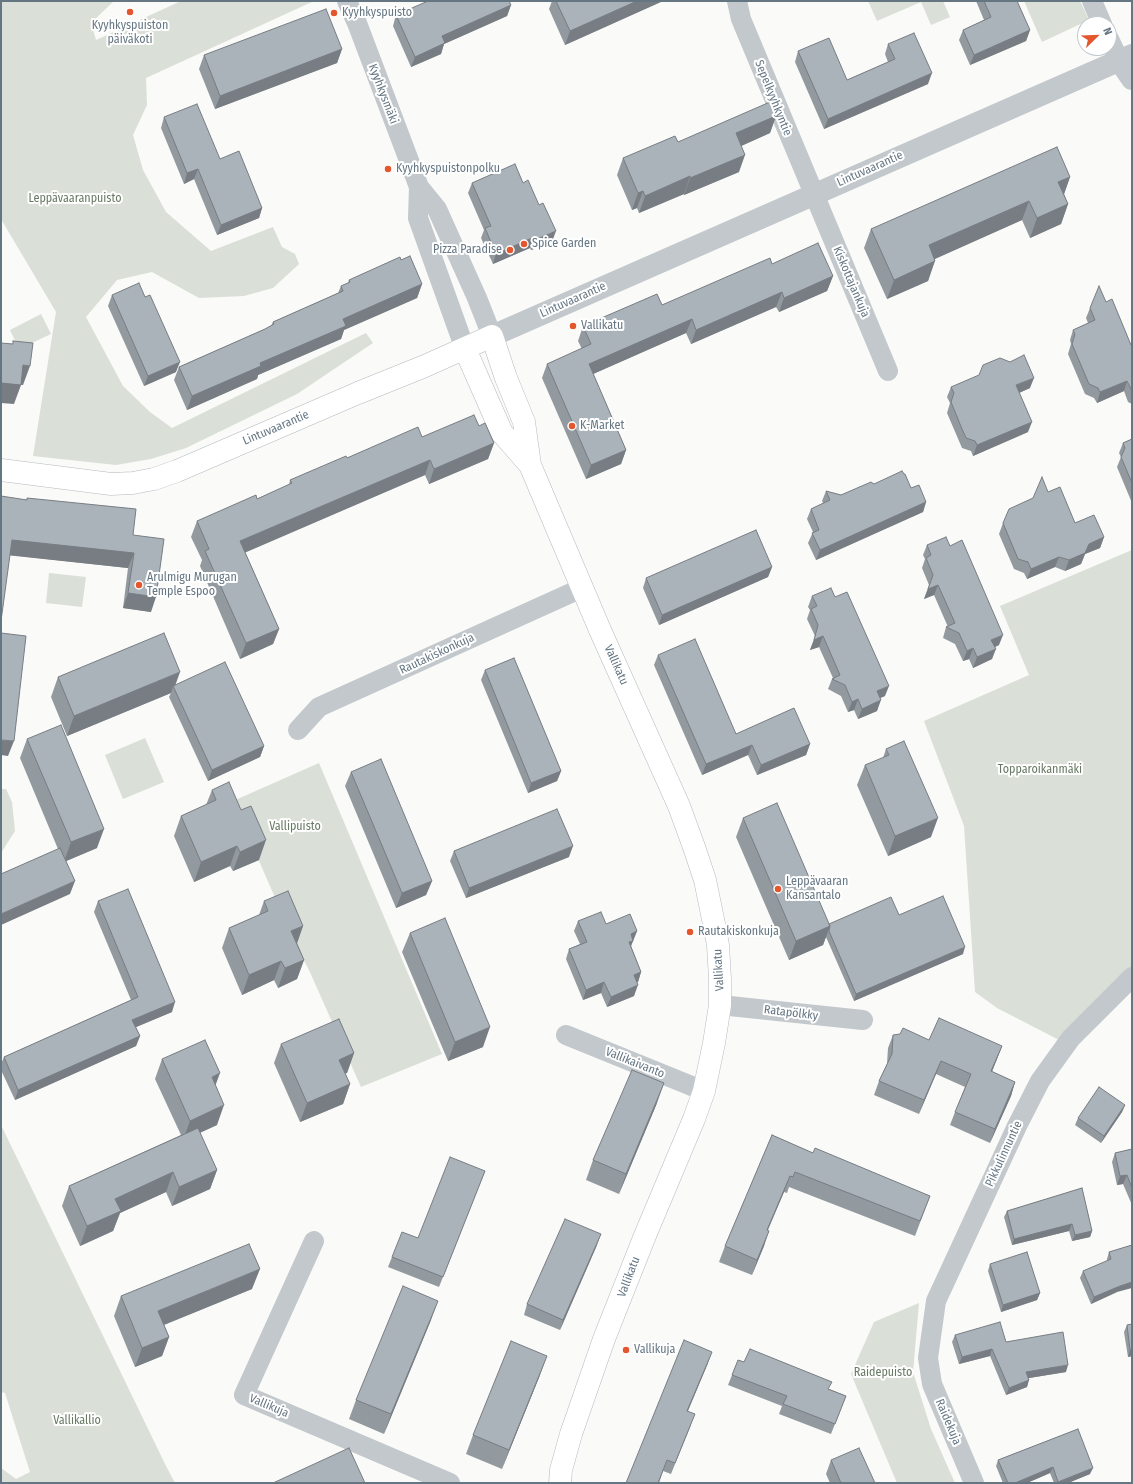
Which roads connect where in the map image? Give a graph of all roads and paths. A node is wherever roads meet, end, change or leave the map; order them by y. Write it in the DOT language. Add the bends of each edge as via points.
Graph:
graph roads {
  1 [pos="347,1"];
  2 [pos="737,1"];
  3 [pos="1092,1"];
  4 [pos="1099,16"];
  5 [pos="1117,48"];
  6 [pos="1125,58"];
  7 [pos="1132,79"];
  8 [pos="419,187"];
  9 [pos="814,194"];
  10 [pos="492,336"];
  11 [pos="465,349"];
  12 [pos="888,371"];
  13 [pos="530,465"];
  14 [pos="1,470"];
  15 [pos="582,588"];
  16 [pos="298,730"];
  17 [pos="1132,977"];
  18 [pos="720,1005"];
  19 [pos="863,1020"];
  20 [pos="566,1035"];
  21 [pos="704,1091"];
  22 [pos="314,1240"];
  23 [pos="928,1358"];
  24 [pos="450,1483"];
  25 [pos="560,1483"];
  26 [pos="974,1483"];
  1 -- 8 [label="street, Kyyhkysmäki"];
  2 -- 9 [label="street, Sepelkyyhkyntie" via="741,19"];
  3 -- 4 [label="street"];
  5 -- 6 [label="street"];
  6 -- 7 [label="street"];
  6 -- 9 [label="street, Lintuvaarantie"];
  8 -- 10 [label="street, Kyyhkysmäki" via="437,209"];
  8 -- 11 [label="street, Kyyhkysmäki" via="418,218"];
  9 -- 10 [label="street, Lintuvaarantie"];
  9 -- 12 [label="street, Kiskottajankuja"];
  10 -- 11 [label="main road, Lintuvaarantie"];
  10 -- 13 [label="main road, Vallikatu" via="524,422"];
  11 -- 13 [label="main road, Vallikatu" via="502,433"];
  11 -- 14 [label="main road, Lintuvaarantie" via="154,479 111,484"];
  13 -- 15 [label="main road, Vallikatu"];
  15 -- 16 [label="street, Rautakiskonkuja" via="319,707"];
  15 -- 18 [label="main road, Vallikatu" via="679,806 705,880 718,945"];
  17 -- 23 [label="street, Pikkulinnuntie" via="1071,1038 1040,1081 936,1301"];
  18 -- 19 [label="street, Ratapölkky"];
  18 -- 21 [label="main road, Vallikatu"];
  20 -- 21 [label="street, Vallikaivanto"];
  21 -- 25 [label="main road, Vallikatu" via="594,1368 571,1434"];
  22 -- 24 [label="street, Vallikuja" via="244,1395"];
  23 -- 26 [label="street, Raidekuja" via="932,1384"];
}
